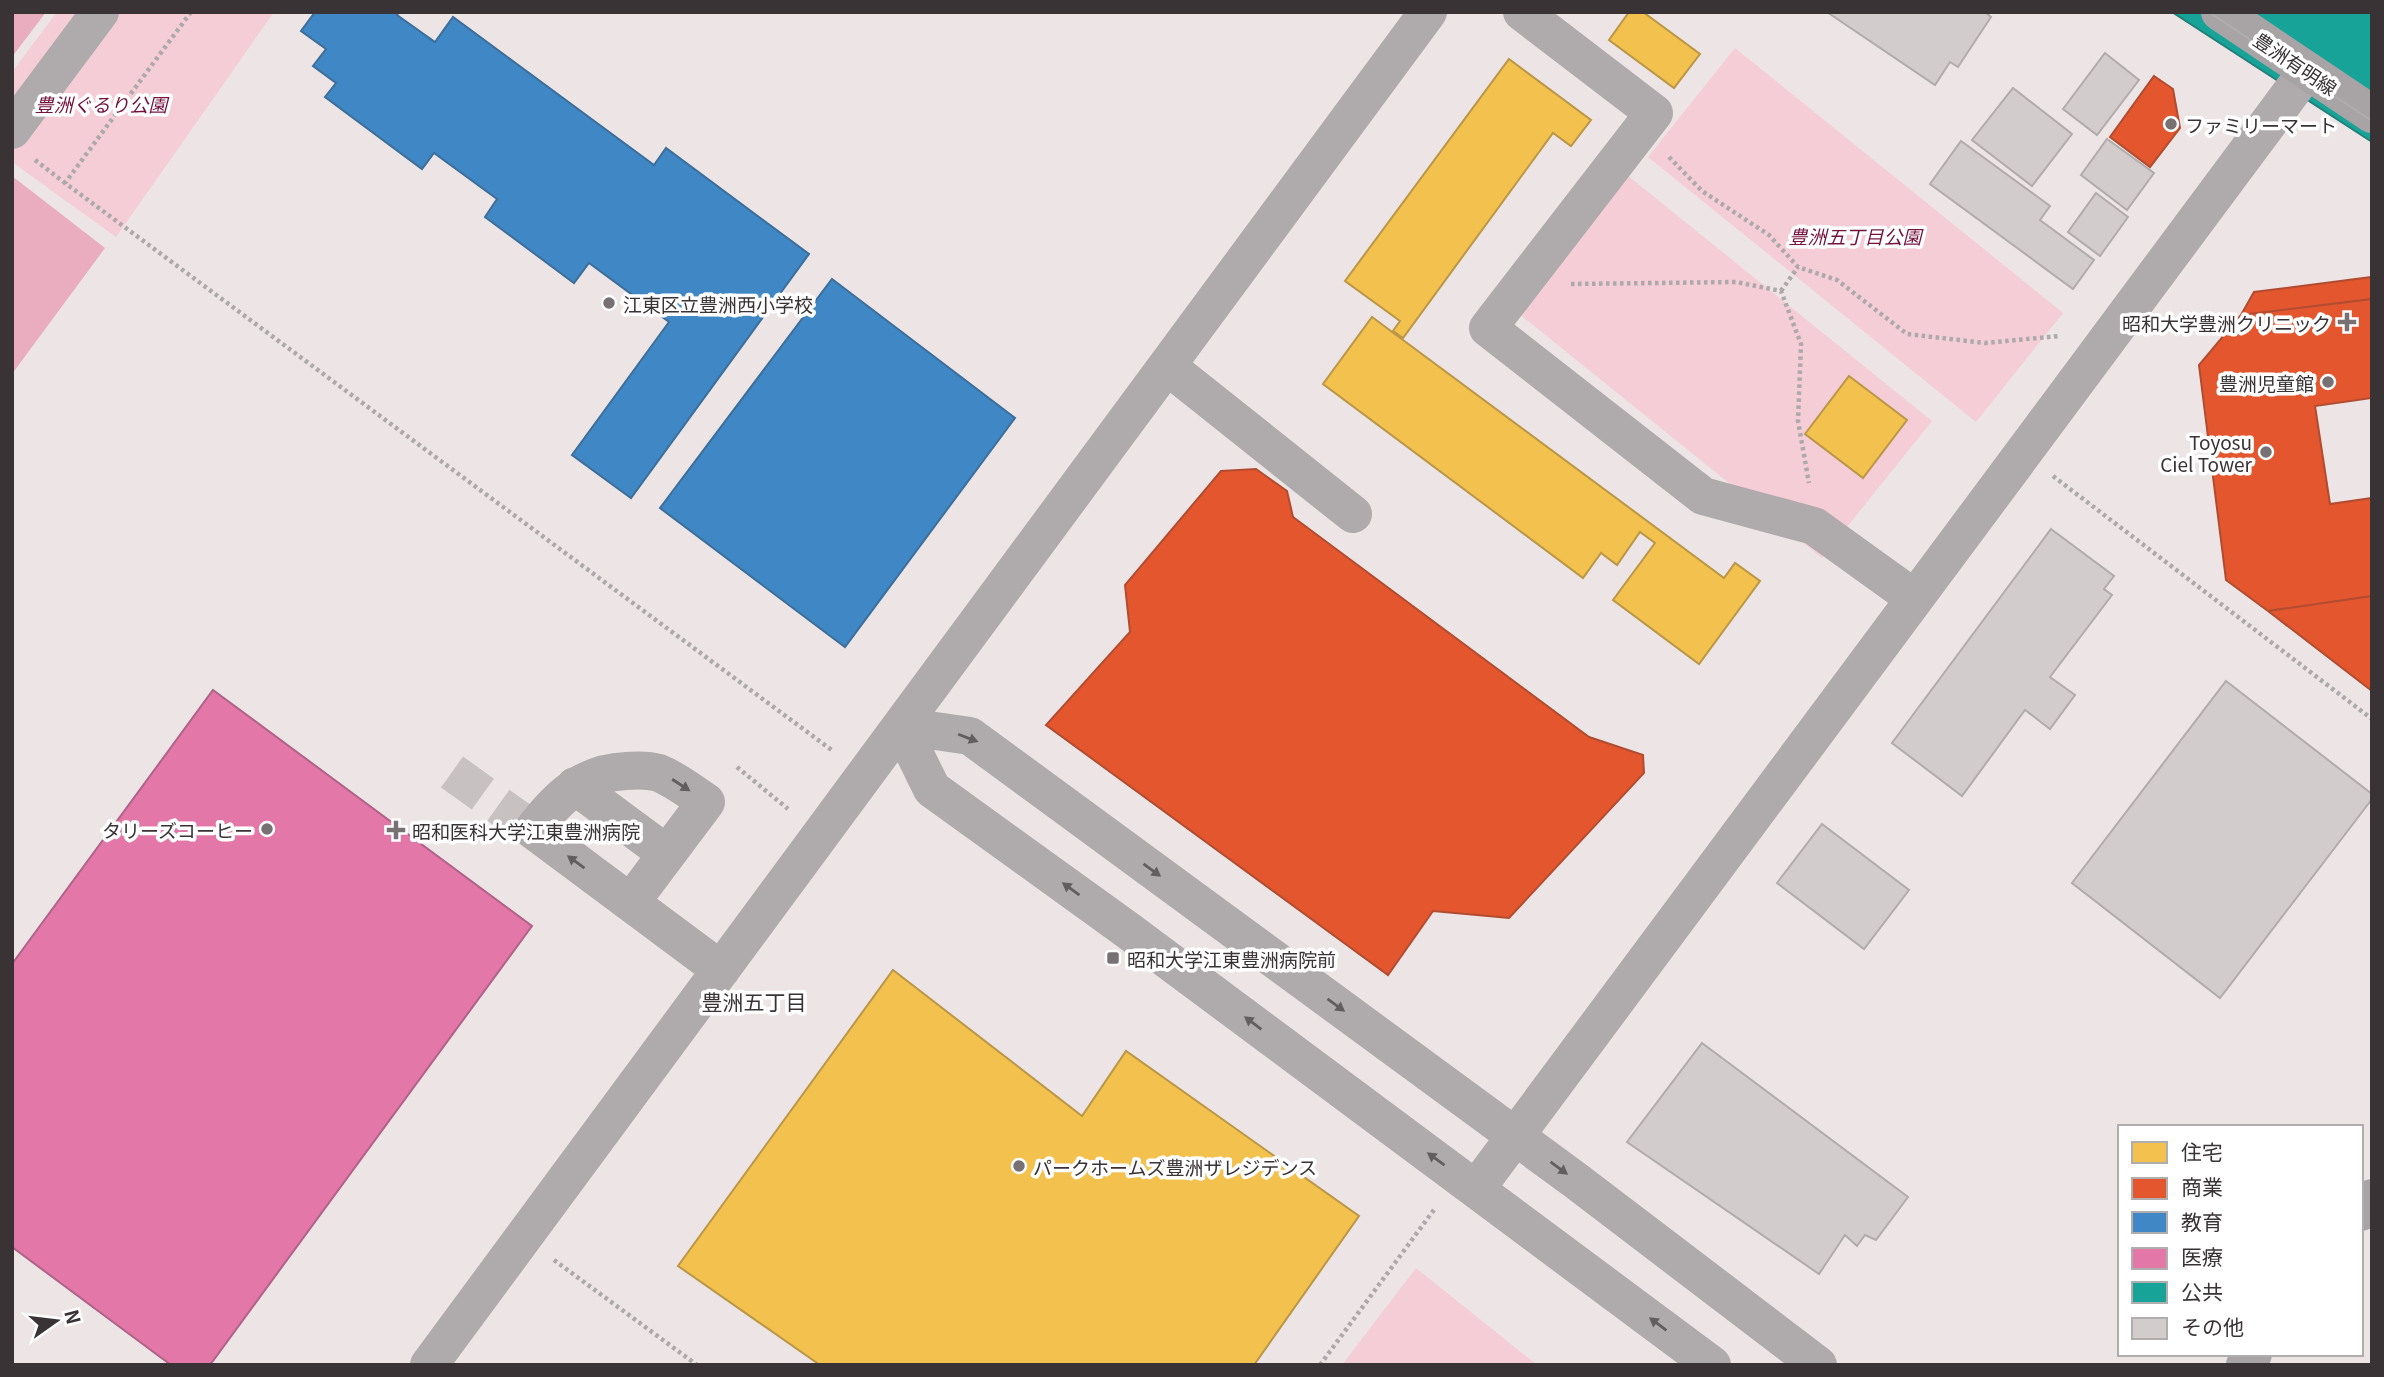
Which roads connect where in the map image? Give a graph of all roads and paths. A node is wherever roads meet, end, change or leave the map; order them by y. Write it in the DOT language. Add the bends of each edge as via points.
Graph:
graph roads {
  1 [pos="100,12"];
  2 [pos="191,12"];
  3 [pos="1428,12"];
  4 [pos="1522,12"];
  5 [pos="2220,12"];
  6 [pos="2307,71"];
  7 [pos="2372,114"];
  8 [pos="1642,128"];
  9 [pos="12,130"];
  10 [pos="1798,267"];
  11 [pos="1521,285"];
  12 [pos="1781,291"];
  13 [pos="2060,336"];
  14 [pos="1167,366"];
  15 [pos="2053,475"];
  16 [pos="1353,514"];
  17 [pos="1814,526"];
  18 [pos="1914,598"];
  19 [pos="2372,719"];
  20 [pos="901,726"];
  21 [pos="834,751"];
  22 [pos="737,767"];
  23 [pos="575,786"];
  24 [pos="788,810"];
  25 [pos="667,854"];
  26 [pos="631,902"];
  27 [pos="721,970"];
  28 [pos="1515,1136"];
  29 [pos="1459,1195"];
  30 [pos="554,1259"];
  31 [pos="429,1365"];
  32 [pos="697,1365"];
  33 [pos="1320,1365"];
  34 [pos="1712,1365"];
  35 [pos="1818,1365"];
  1 -- 9 [label="street"];
  2 -- 21 [label="path" via="65,184"];
  3 -- 14 [label="street"];
  4 -- 8 [label="street" via="1654,113"];
  5 -- 6 [label="main road, 豊洲有明線"];
  6 -- 7 [label="main road, 豊洲有明線"];
  6 -- 18 [label="street"];
  8 -- 10 [label="path" via="1702,191 1769,235"];
  8 -- 11 [label="street"];
  10 -- 12 [label="path"];
  10 -- 13 [label="path" via="1837,280 1907,334 1985,343"];
  11 -- 12 [label="path" via="1736,282"];
  11 -- 17 [label="street" via="1488,328 1703,496"];
  12 -- 17 [label="path" via="1801,344 1798,421"];
  14 -- 16 [label="street"];
  14 -- 20 [label="street"];
  15 -- 19 [label="path"];
  17 -- 18 [label="street"];
  18 -- 28 [label="street"];
  20 -- 27 [label="street"];
  20 -- 28 [label="street, one-way" via="970,736"];
  29 -- 20 [label="street, one-way" via="1126,929 932,789"];
  22 -- 24 [label="path"];
  23 -- 25 [label="street"];
  23 -- 25 [label="street, one-way" via="602,773 656,772 706,802"];
  26 -- 23 [label="street, one-way" via="533,830"];
  25 -- 26 [label="street"];
  26 -- 27 [label="street"];
  27 -- 31 [label="street"];
  28 -- 29 [label="street"];
  28 -- 35 [label="street, one-way"];
  29 -- 33 [label="path"];
  34 -- 29 [label="street, one-way"];
  30 -- 32 [label="path"];
}
